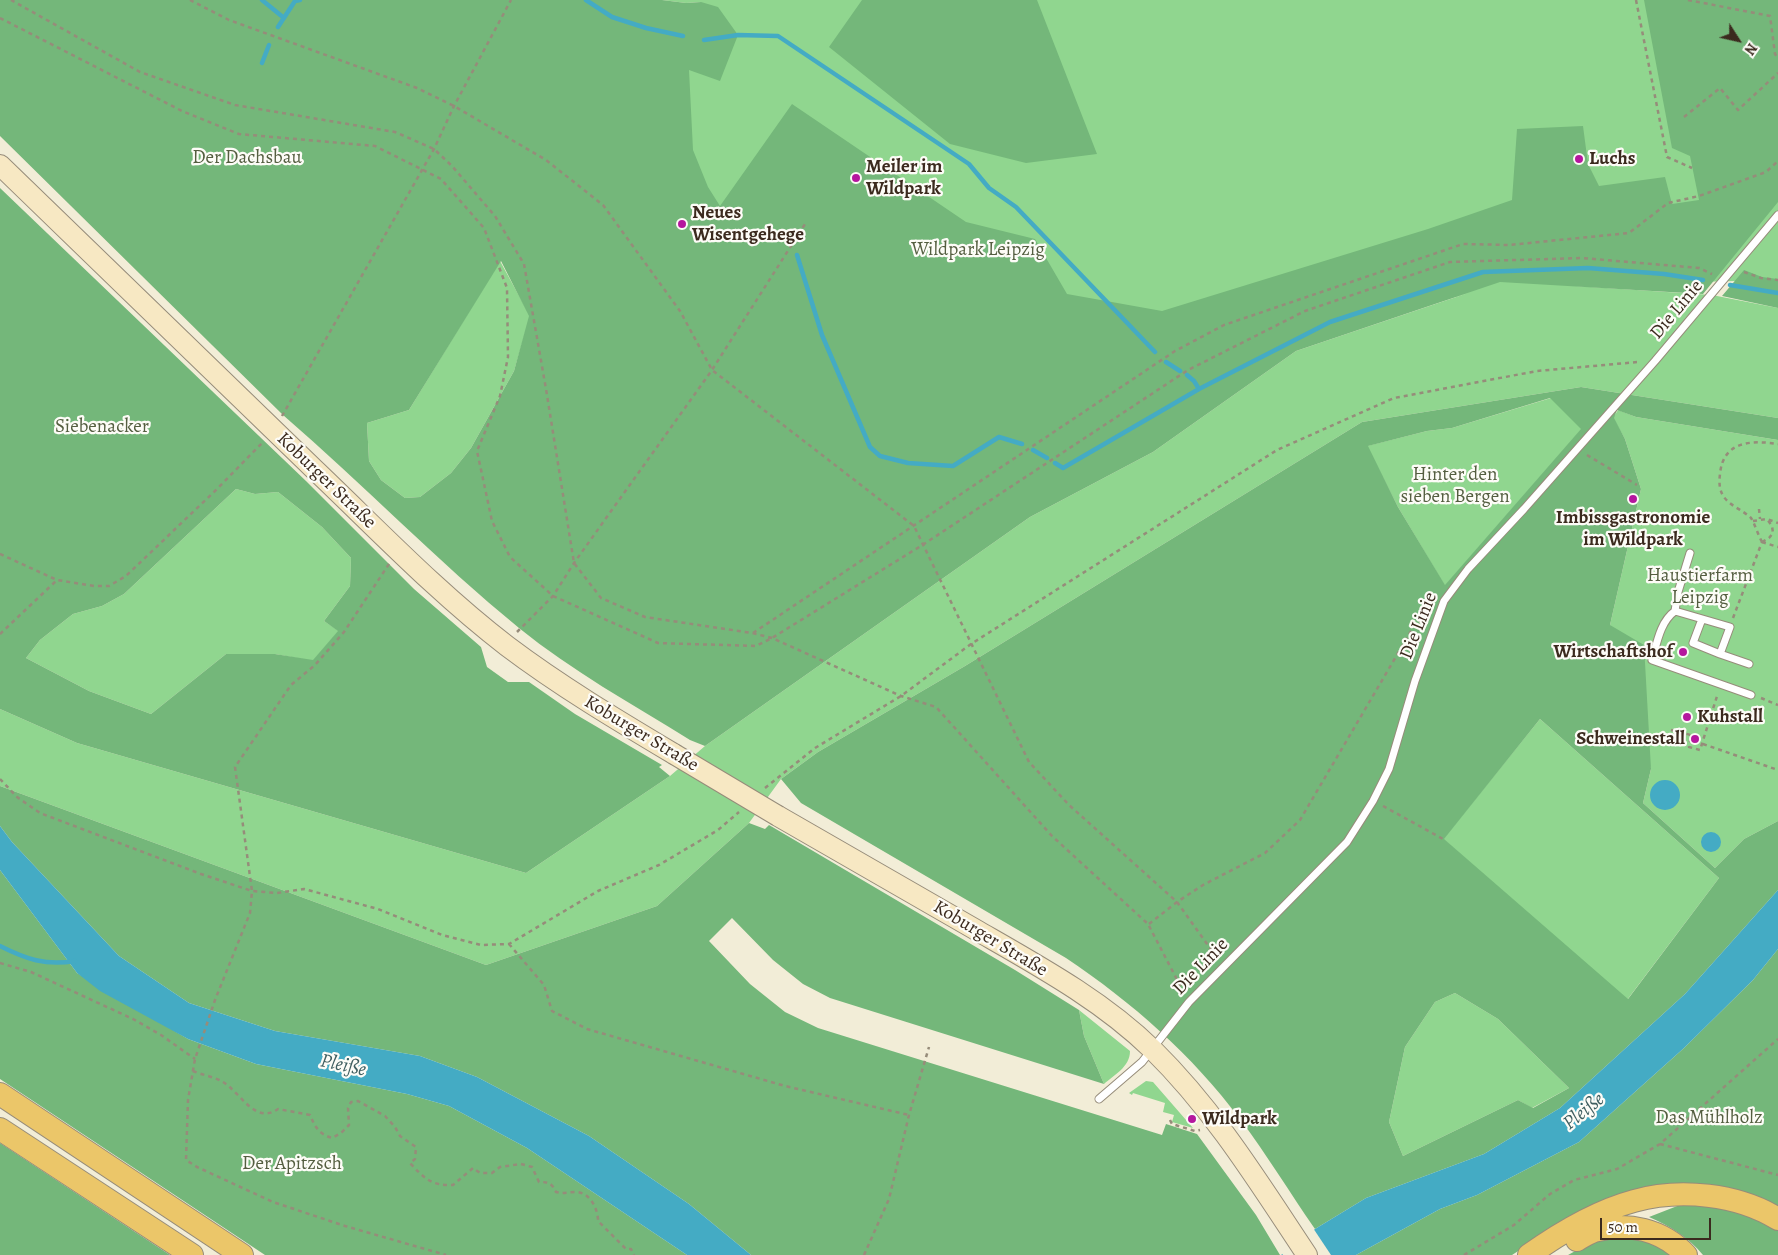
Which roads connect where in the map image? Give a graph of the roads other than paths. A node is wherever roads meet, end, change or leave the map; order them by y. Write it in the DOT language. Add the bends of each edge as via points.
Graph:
graph roads {
  1 [pos="0,165"];
  2 [pos="1778,215"];
  3 [pos="1690,553"];
  4 [pos="1675,611"];
  5 [pos="1702,619"];
  6 [pos="1720,654"];
  7 [pos="1749,664"];
  8 [pos="1751,695"];
  9 [pos="1152,1048"];
  10 [pos="0,1094"];
  11 [pos="1099,1099"];
  12 [pos="0,1129"];
  13 [pos="1778,1219"];
  14 [pos="192,1255"];
  15 [pos="242,1255"];
  16 [pos="1307,1255"];
  17 [pos="1529,1255"];
  18 [pos="1553,1255"];
  19 [pos="1686,1255"];
  1 -- 9 [label="main road, Koburger Straße, bridge" via="399,551 507,645 567,688 674,754 1075,990"];
  2 -- 9 [label="lane, Die Linie" via="1655,361 1468,569 1444,601 1415,681 1389,769 1347,842 1189,1002"];
  3 -- 4 [label="lane"];
  4 -- 5 [label="lane"];
  4 -- 8 [label="lane" via="1668,616 1662,628 1652,660"];
  5 -- 6 [label="lane" via="1693,643"];
  5 -- 6 [label="lane" via="1730,628"];
  6 -- 7 [label="lane"];
  9 -- 11 [label="lane, Die Linie" via="1142,1062"];
  9 -- 16 [label="main road, Koburger Straße" via="1221,1126"];
  10 -- 15 [label="highway"];
  12 -- 14 [label="highway"];
  13 -- 17 [label="highway" via="1763,1210 1730,1199 1706,1195 1657,1196 1612,1208"];
  18 -- 19 [label="highway" via="1593,1231 1616,1227 1636,1228 1659,1235"];
}
